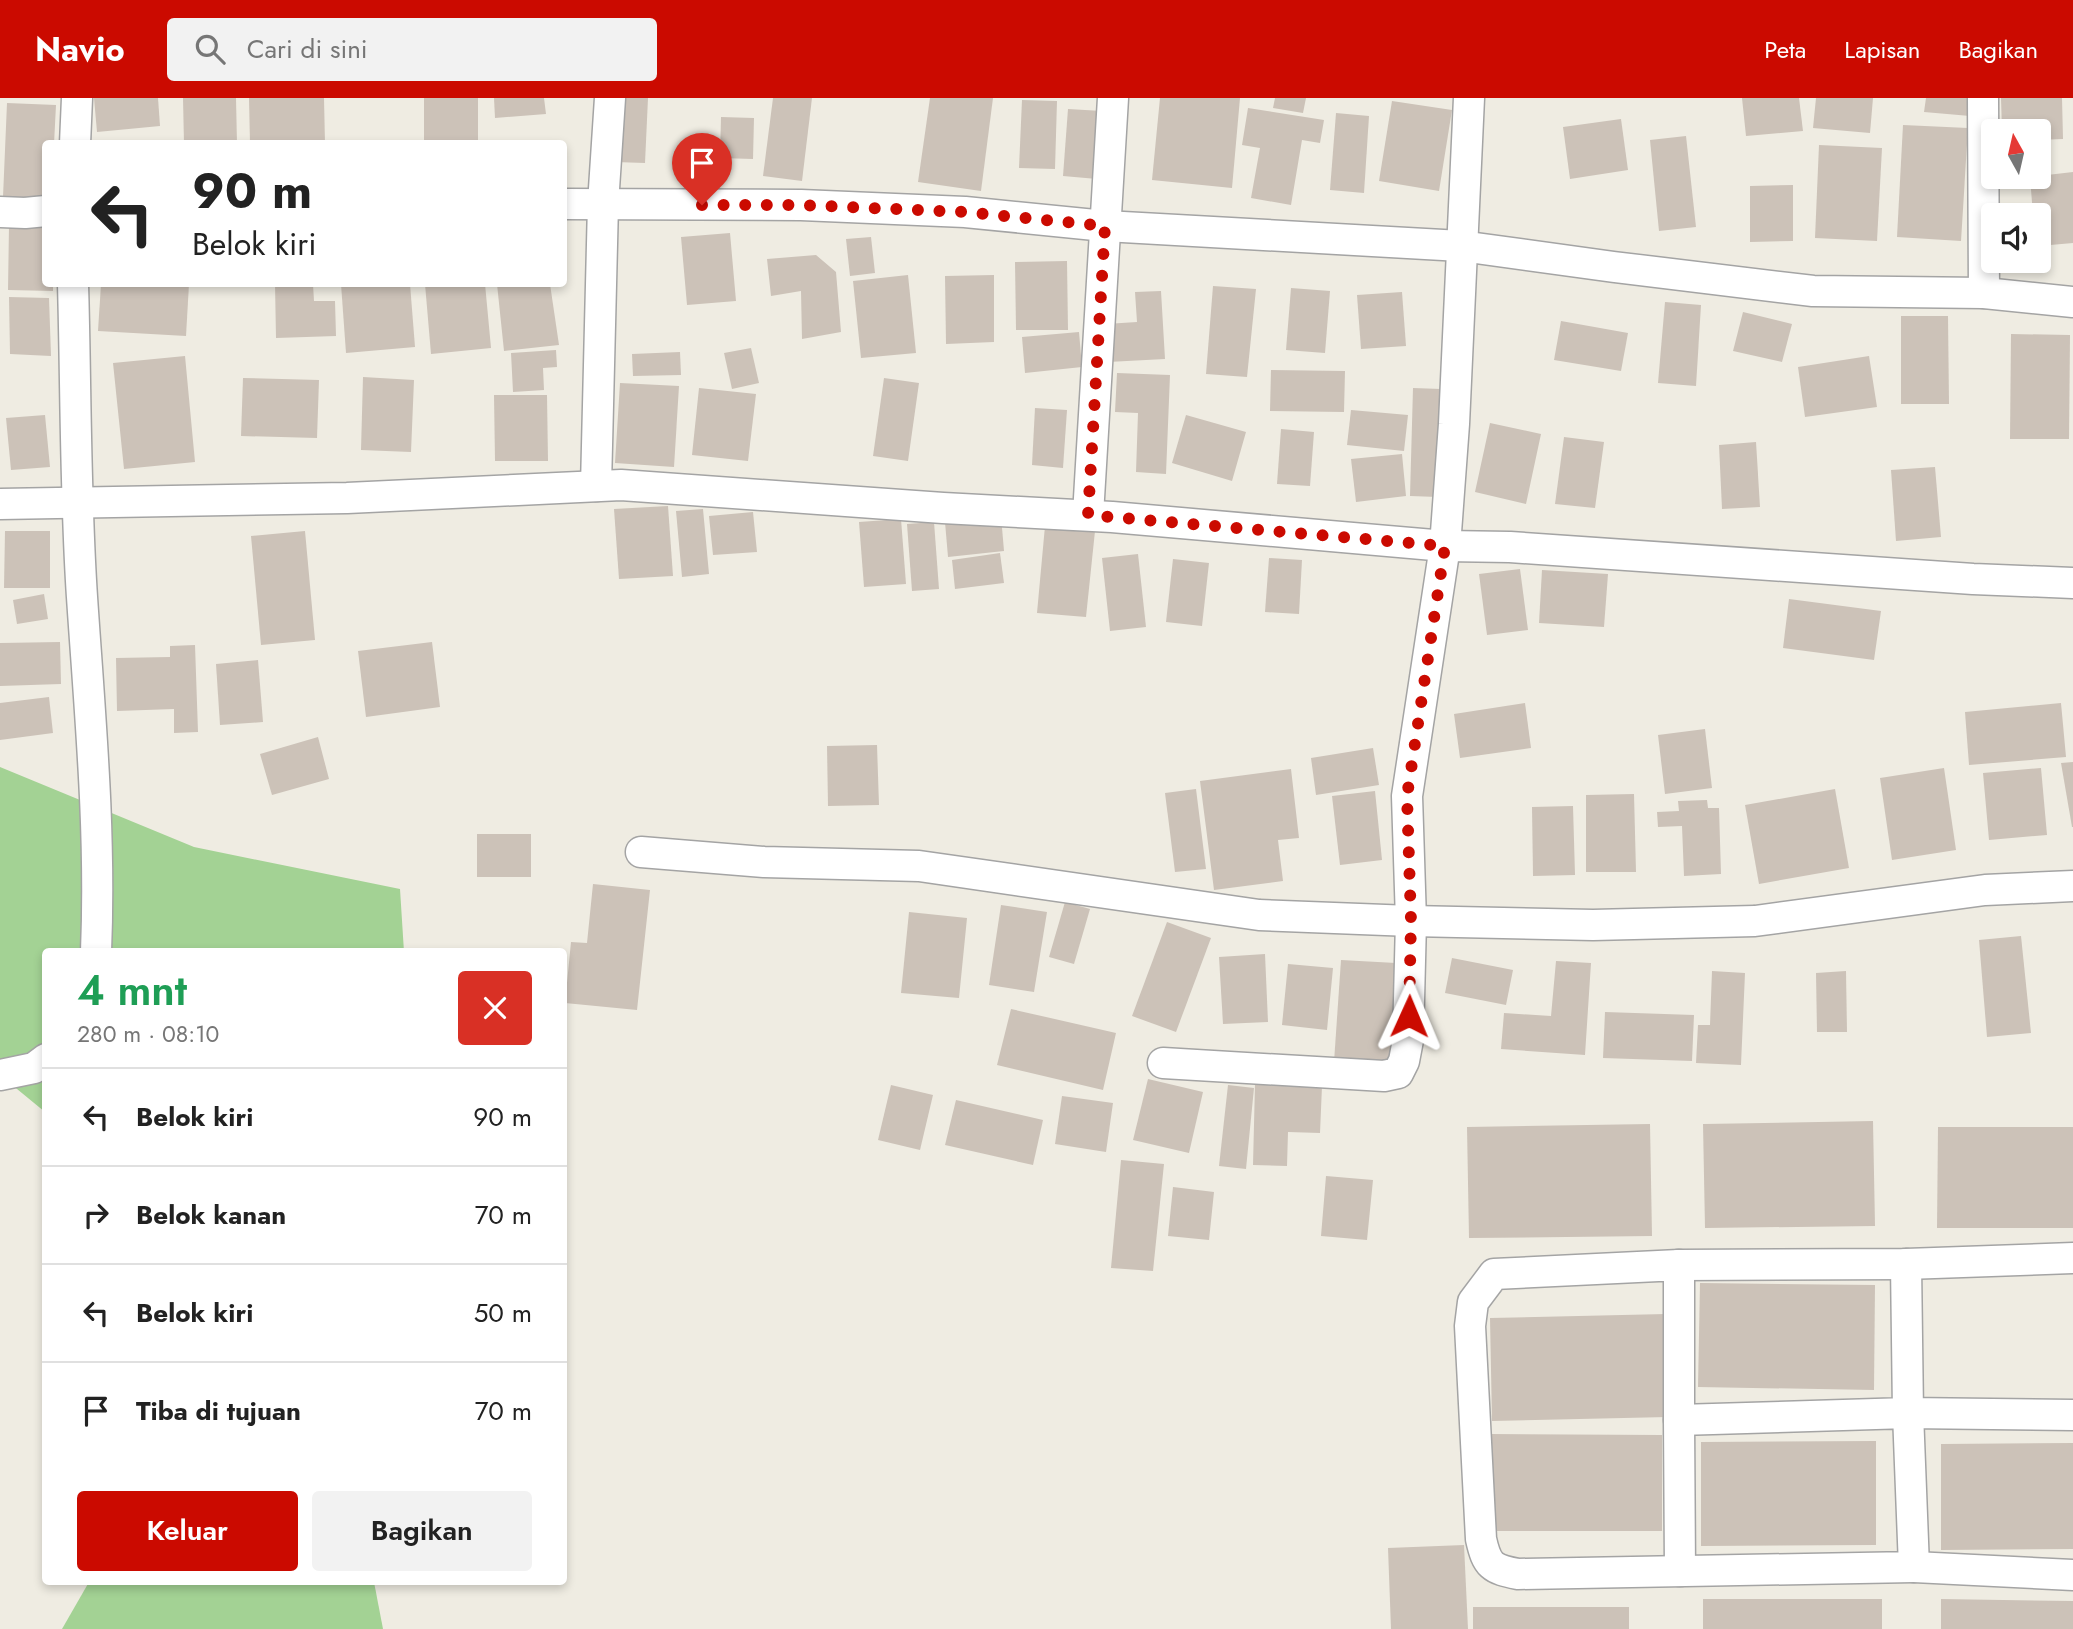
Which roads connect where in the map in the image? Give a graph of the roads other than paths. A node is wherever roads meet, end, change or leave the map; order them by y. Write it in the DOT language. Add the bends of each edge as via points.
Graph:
graph roads {
  1 [pos="77,98"];
  2 [pos="610,98"];
  3 [pos="1113,98"];
  4 [pos="1469,98"];
  5 [pos="1983,98"];
  6 [pos="75,140"];
  7 [pos="567,204"];
  8 [pos="603,204"];
  9 [pos="0,212"];
  10 [pos="42,212"];
  11 [pos="1105,226"];
  12 [pos="1461,246"];
  13 [pos="74,287"];
  14 [pos="1984,293"];
  15 [pos="2073,302"];
  16 [pos="596,486"];
  17 [pos="79,502"];
  18 [pos="0,504"];
  19 [pos="1088,515"];
  20 [pos="1445,546"];
  21 [pos="2073,583"];
  22 [pos="641,852"];
  23 [pos="2073,886"];
  24 [pos="1411,921"];
  25 [pos="96,948"];
  26 [pos="42,1062"];
  27 [pos="1163,1063"];
  28 [pos="0,1074"];
  29 [pos="2073,1258"];
  30 [pos="1906,1264"];
  31 [pos="1679,1265"];
  32 [pos="1908,1413"];
  33 [pos="2073,1415"];
  34 [pos="1679,1420"];
  35 [pos="1914,1567"];
  36 [pos="1680,1571"];
  37 [pos="2073,1575"];
  1 -- 6 [label="street"];
  2 -- 8 [label="street"];
  3 -- 11 [label="street"];
  4 -- 12 [label="street"];
  5 -- 14 [label="street"];
  7 -- 8 [label="street"];
  8 -- 11 [label="street" via="965,212"];
  8 -- 16 [label="street"];
  9 -- 10 [label="street"];
  11 -- 12 [label="street"];
  11 -- 19 [label="street"];
  12 -- 14 [label="street" via="1813,291"];
  12 -- 20 [label="street"];
  13 -- 17 [label="street"];
  14 -- 15 [label="street"];
  16 -- 17 [label="street" via="347,498"];
  16 -- 19 [label="street"];
  17 -- 18 [label="street"];
  17 -- 25 [label="street" via="95,772"];
  19 -- 20 [label="street"];
  20 -- 21 [label="street"];
  20 -- 24 [label="street" via="1407,796"];
  22 -- 24 [label="street" via="764,862 919,866 1259,915"];
  23 -- 24 [label="street" via="1986,890 1755,921 1593,925"];
  24 -- 27 [label="street" via="1408,1040 1398,1073 1384,1076"];
  26 -- 28 [label="street" via="34,1068"];
  29 -- 30 [label="street"];
  30 -- 31 [label="street"];
  30 -- 32 [label="street"];
  31 -- 34 [label="street"];
  31 -- 36 [label="street" via="1494,1274 1473,1302 1470,1326 1485,1559 1492,1567 1518,1574"];
  32 -- 33 [label="street"];
  32 -- 34 [label="street"];
  32 -- 35 [label="street"];
  34 -- 36 [label="street"];
  35 -- 36 [label="street"];
  35 -- 37 [label="street"];
}
